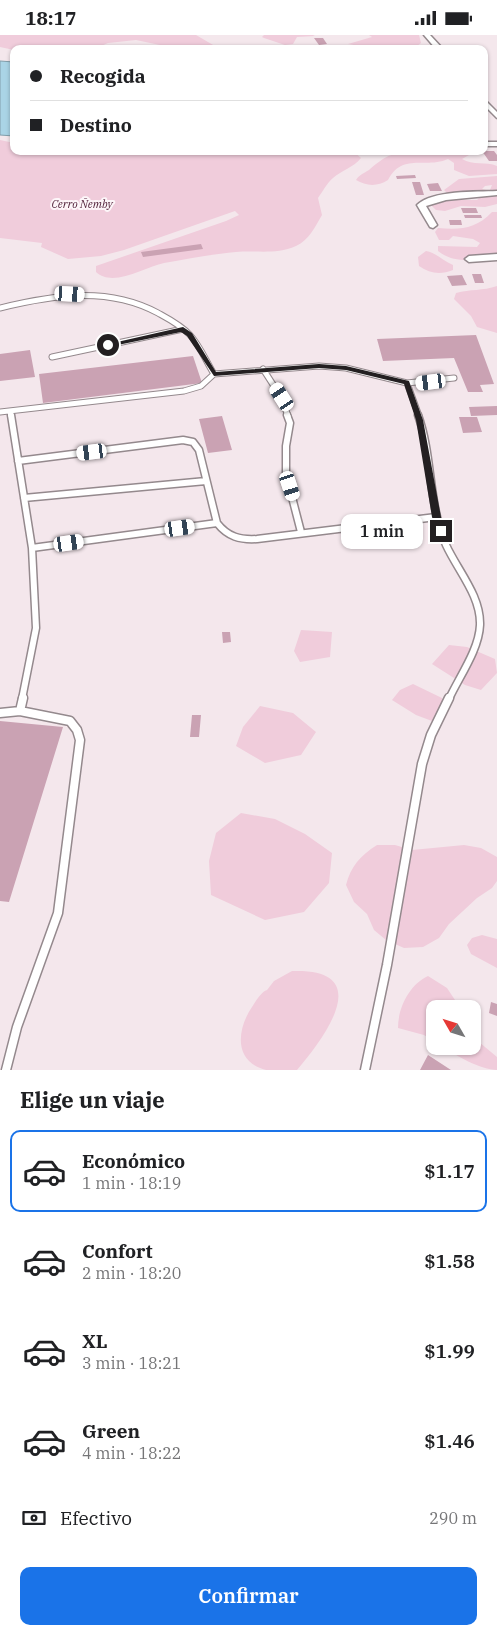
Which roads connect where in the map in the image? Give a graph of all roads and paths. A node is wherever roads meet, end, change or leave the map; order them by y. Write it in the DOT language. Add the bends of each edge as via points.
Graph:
graph roads {
  1 [pos="427,35"];
  2 [pos="436,45"];
  3 [pos="488,106"];
  4 [pos="497,117"];
  5 [pos="497,193"];
  6 [pos="433,225"];
  7 [pos="497,257"];
  8 [pos="469,259"];
  9 [pos="0,308"];
  10 [pos="183,329"];
  11 [pos="52,357"];
  12 [pos="263,369"];
  13 [pos="214,374"];
  14 [pos="454,379"];
  15 [pos="407,383"];
  16 [pos="10,411"];
  17 [pos="0,412"];
  18 [pos="18,461"];
  19 [pos="206,481"];
  20 [pos="24,497"];
  21 [pos="436,517"];
  22 [pos="217,523"];
  23 [pos="301,532"];
  24 [pos="32,548"];
  25 [pos="20,711"];
  26 [pos="0,713"];
  27 [pos="6,1070"];
  28 [pos="365,1070"];
  1 -- 2 [label="street"];
  3 -- 4 [label="street"];
  5 -- 6 [label="street" via="442,197 425,202 421,205"];
  7 -- 8 [label="street"];
  9 -- 10 [label="lane" via="70,294 117,296 149,306"];
  10 -- 11 [label="lane"];
  10 -- 13 [label="lane"];
  12 -- 13 [label="lane"];
  12 -- 15 [label="lane" via="346,368"];
  12 -- 23 [label="lane" via="282,397 290,423 286,474"];
  13 -- 16 [label="lane" via="201,386 184,391"];
  14 -- 15 [label="lane"];
  15 -- 21 [label="lane" via="420,420"];
  16 -- 17 [label="lane"];
  16 -- 18 [label="lane"];
  18 -- 19 [label="lane" via="193,442 200,450"];
  18 -- 20 [label="lane"];
  19 -- 20 [label="lane"];
  19 -- 22 [label="lane"];
  20 -- 24 [label="lane"];
  21 -- 23 [label="lane"];
  21 -- 28 [label="lane" via="446,545 478,605 480,625 475,645 431,735 422,764"];
  22 -- 23 [label="lane" via="236,539"];
  22 -- 24 [label="lane"];
  24 -- 25 [label="lane" via="36,628"];
  25 -- 26 [label="lane"];
  25 -- 27 [label="lane" via="70,721 80,740 58,913 17,1027"];
}
